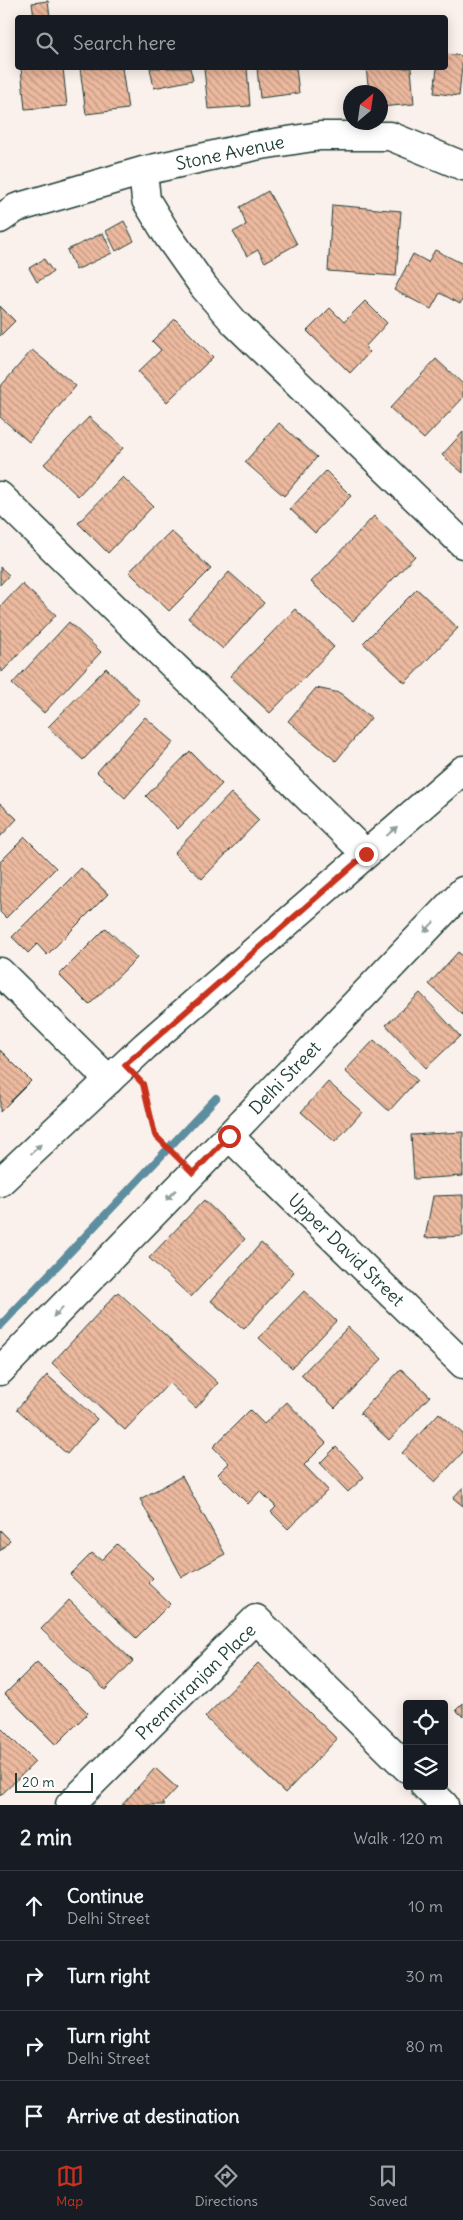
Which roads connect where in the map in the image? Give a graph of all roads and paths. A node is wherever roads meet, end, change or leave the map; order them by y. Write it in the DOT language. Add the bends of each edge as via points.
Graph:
graph roads {
  1 [pos="463,166"];
  2 [pos="143,171"];
  3 [pos="0,219"];
  4 [pos="0,496"];
  5 [pos="463,544"];
  6 [pos="463,770"];
  7 [pos="366,854"];
  8 [pos="463,891"];
  9 [pos="0,972"];
  10 [pos="117,1072"];
  11 [pos="229,1136"];
  12 [pos="193,1173"];
  13 [pos="0,1182"];
  14 [pos="463,1364"];
  15 [pos="0,1371"];
  16 [pos="403,1764"];
  17 [pos="429,1790"];
  18 [pos="70,1805"];
  19 [pos="444,1805"];
  1 -- 2 [label="street, Stone Avenue" via="390,136 320,136 255,146"];
  2 -- 3 [label="street, Stone Avenue" via="16,208"];
  2 -- 5 [label="street" via="146,200 204,287 242,330"];
  4 -- 7 [label="street"];
  7 -- 6 [label="street, one-way"];
  7 -- 10 [label="street"];
  8 -- 11 [label="street, Delhi Street, one-way"];
  9 -- 10 [label="street"];
  10 -- 12 [label="path" via="143,1084 155,1135"];
  13 -- 10 [label="street, one-way"];
  11 -- 12 [label="street, Delhi Street"];
  11 -- 14 [label="street, Upper David Street"];
  12 -- 15 [label="street, Delhi Street, one-way"];
  16 -- 18 [label="street, Premniranjan Place" via="256,1619"];
  17 -- 19 [label="street"];
}
